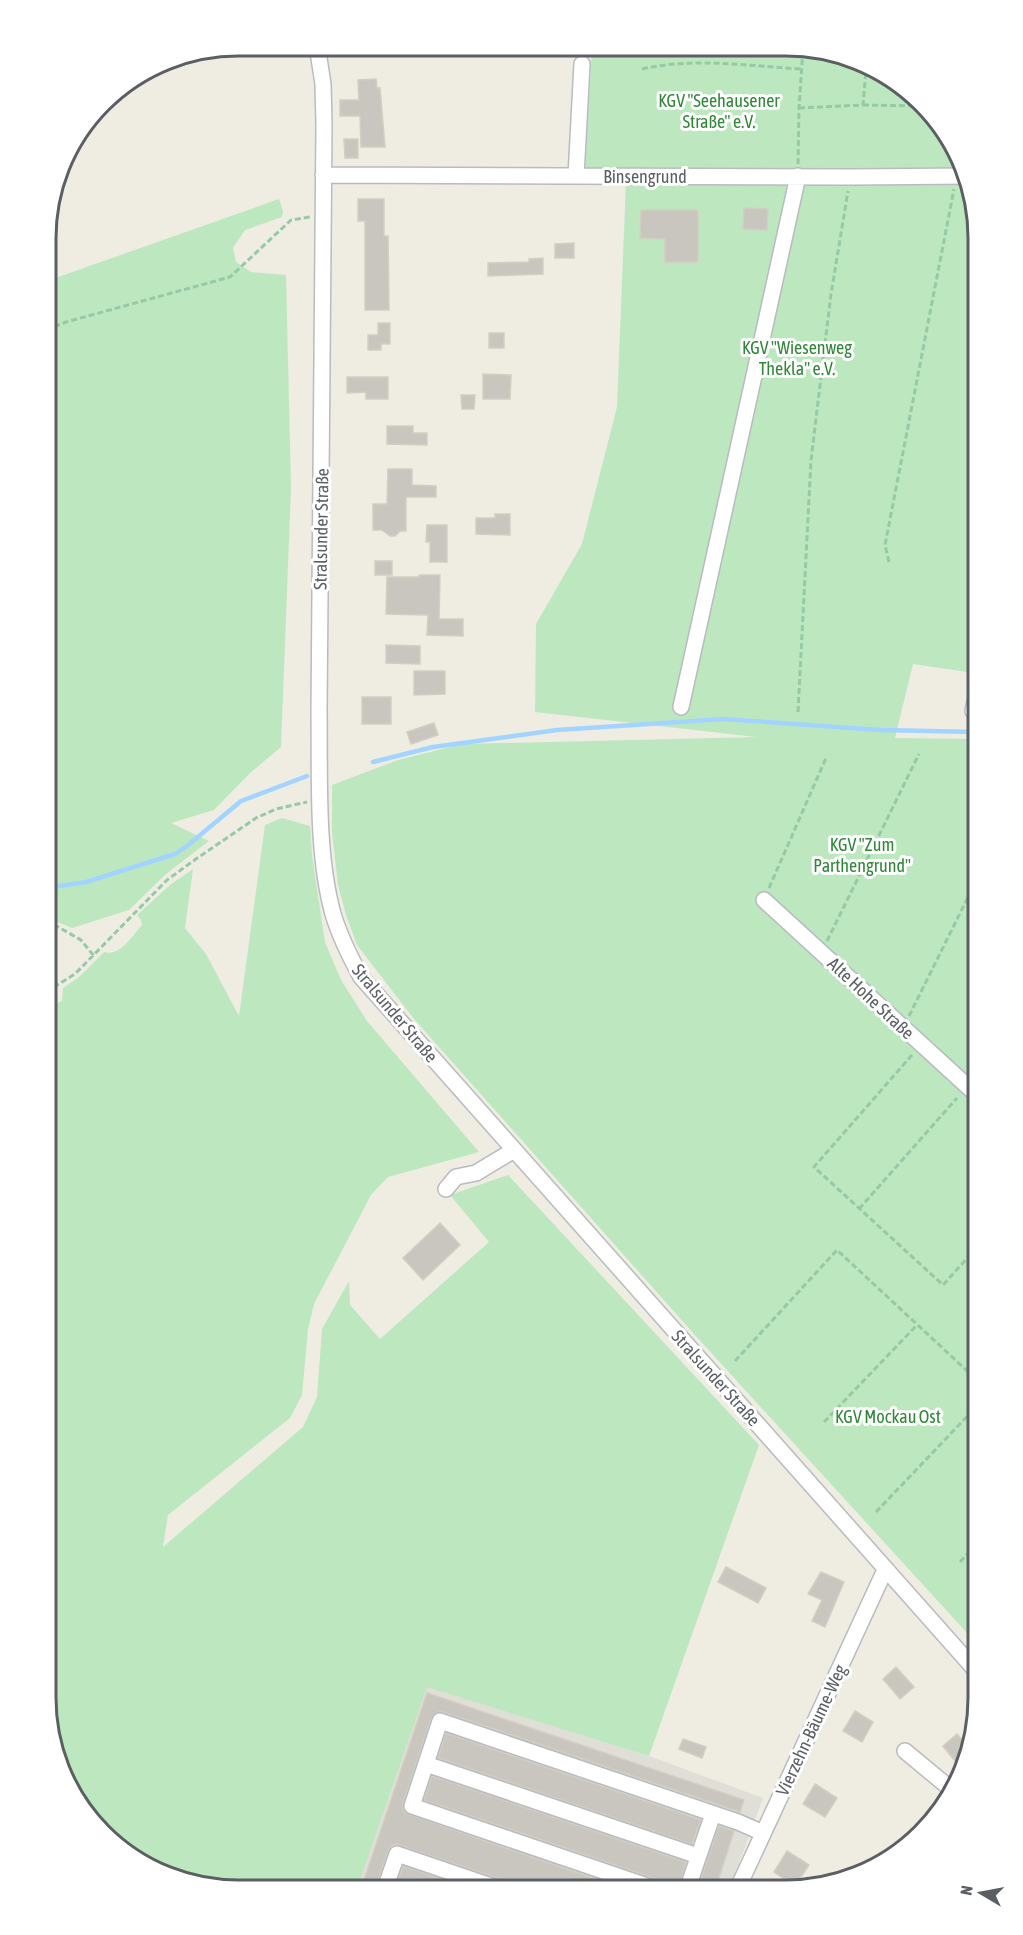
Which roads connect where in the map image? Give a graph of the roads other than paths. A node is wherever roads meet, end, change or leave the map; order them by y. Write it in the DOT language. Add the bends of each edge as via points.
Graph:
graph roads {
  1 [pos="318,56"];
  2 [pos="582,64"];
  3 [pos="323,175"];
  4 [pos="576,176"];
  5 [pos="798,176"];
  6 [pos="957,176"];
  7 [pos="681,707"];
  8 [pos="764,900"];
  9 [pos="967,1087"];
  10 [pos="514,1150"];
  11 [pos="446,1189"];
  12 [pos="885,1570"];
  13 [pos="967,1661"];
  14 [pos="905,1751"];
  15 [pos="426,1764"];
  16 [pos="945,1784"];
  17 [pos="714,1814"];
  18 [pos="763,1833"];
  19 [pos="698,1856"];
  20 [pos="388,1880"];
  21 [pos="474,1880"];
  22 [pos="629,1880"];
  23 [pos="690,1880"];
  24 [pos="742,1880"];
  1 -- 3 [label="street, Stralsunder Straße"];
  2 -- 4 [label="street"];
  3 -- 4 [label="street, Binsengrund"];
  3 -- 10 [label="street, Stralsunder Straße" via="320,800 323,859 333,913 361,977"];
  4 -- 5 [label="street, Binsengrund"];
  5 -- 6 [label="street, Binsengrund"];
  5 -- 7 [label="street"];
  8 -- 9 [label="street, Alte Hohe Straße"];
  10 -- 11 [label="street" via="476,1173 456,1177"];
  10 -- 12 [label="street, Stralsunder Straße"];
  12 -- 13 [label="street, Stralsunder Straße"];
  12 -- 18 [label="street, Vierzehn-Bäume-Weg"];
  14 -- 16 [label="street"];
  15 -- 17 [label="street" via="440,1721"];
  15 -- 19 [label="street"];
  15 -- 22 [label="street" via="411,1806"];
  17 -- 18 [label="street"];
  17 -- 19 [label="street"];
  18 -- 24 [label="street, Vierzehn-Bäume-Weg"];
  19 -- 23 [label="street"];
  20 -- 21 [label="street" via="397,1854"];
}
